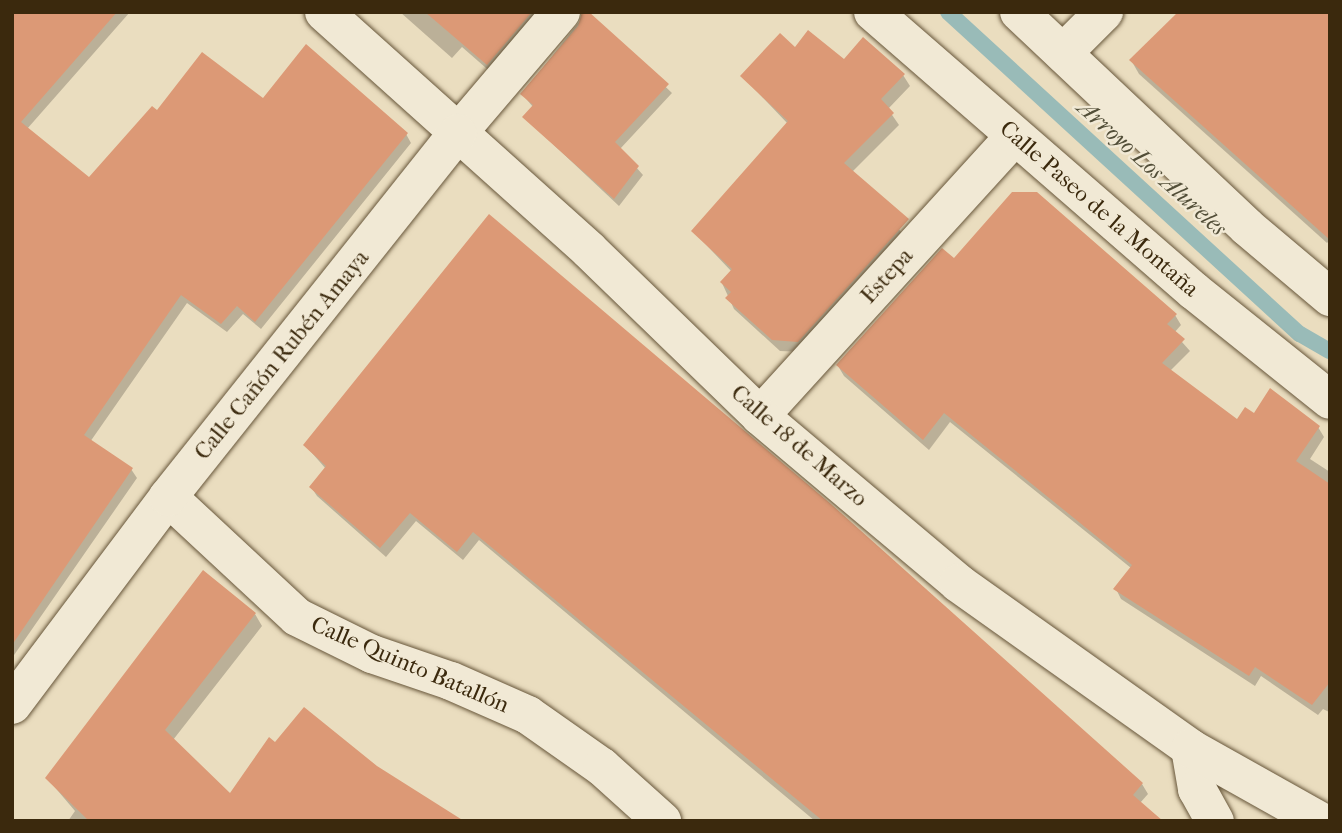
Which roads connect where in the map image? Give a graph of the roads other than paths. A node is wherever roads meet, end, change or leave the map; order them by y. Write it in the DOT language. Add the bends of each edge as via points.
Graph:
graph roads {
  1 [pos="324,12"];
  2 [pos="561,12"];
  3 [pos="873,12"];
  4 [pos="1019,12"];
  5 [pos="1104,12"];
  6 [pos="1063,53"];
  7 [pos="458,133"];
  8 [pos="1014,137"];
  9 [pos="1329,296"];
  10 [pos="1330,400"];
  11 [pos="760,416"];
  12 [pos="168,497"];
  13 [pos="12,705"];
  14 [pos="1191,748"];
  15 [pos="662,821"];
  16 [pos="1216,821"];
  17 [pos="1320,821"];
  1 -- 7 [label="main road, Calle 18 de Marzo"];
  2 -- 7 [label="main road, Calle Cañón Rubén Amaya"];
  3 -- 8 [label="main road, Calle Paseo de la Montaña"];
  4 -- 6 [label="main road"];
  5 -- 6 [label="main road"];
  6 -- 9 [label="main road" via="1247,227"];
  7 -- 11 [label="main road, Calle 18 de Marzo" via="589,250"];
  7 -- 12 [label="main road, Calle Cañón Rubén Amaya"];
  8 -- 10 [label="main road, Calle Paseo de la Montaña" via="1288,371"];
  8 -- 11 [label="main road, Estepa"];
  11 -- 14 [label="main road, Calle 18 de Marzo" via="958,583"];
  12 -- 13 [label="main road, Calle Cañón Rubén Amaya"];
  12 -- 15 [label="main road, Calle Quinto Batallón" via="297,617 372,654 451,681 528,715 603,767"];
  14 -- 16 [label="main road" via="1197,789"];
  14 -- 17 [label="main road, Calle 18 de Marzo"];
}
